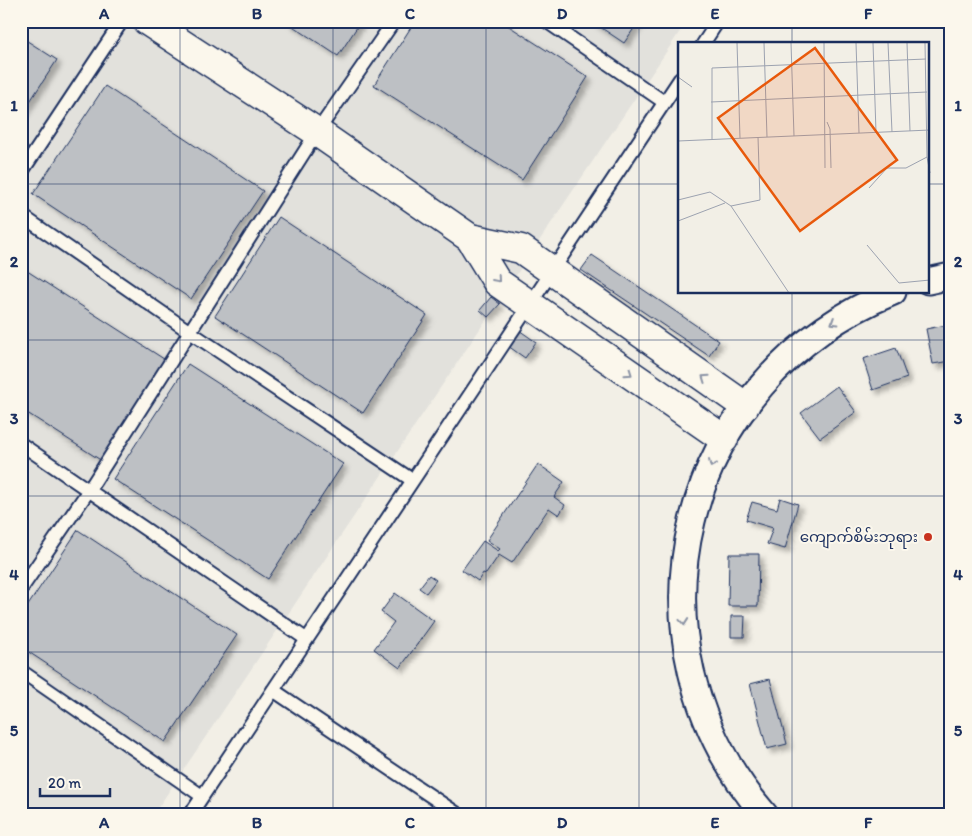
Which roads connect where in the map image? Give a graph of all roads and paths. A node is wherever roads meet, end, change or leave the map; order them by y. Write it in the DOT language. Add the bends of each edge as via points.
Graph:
graph roads {
  1 [pos="122,21"];
  2 [pos="147,21"];
  3 [pos="394,21"];
  4 [pos="546,21"];
  5 [pos="718,21"];
  6 [pos="704,42"];
  7 [pos="678,82"];
  8 [pos="664,102"];
  9 [pos="317,132"];
  10 [pos="21,173"];
  11 [pos="21,215"];
  12 [pos="470,238"];
  13 [pos="552,271"];
  14 [pos="951,276"];
  15 [pos="930,281"];
  16 [pos="888,294"];
  17 [pos="530,304"];
  18 [pos="190,332"];
  19 [pos="744,406"];
  20 [pos="724,439"];
  21 [pos="21,444"];
  22 [pos="412,480"];
  23 [pos="89,490"];
  24 [pos="21,589"];
  25 [pos="306,639"];
  26 [pos="21,671"];
  27 [pos="273,690"];
  28 [pos="202,796"];
  29 [pos="190,815"];
  30 [pos="459,815"];
  31 [pos="765,815"];
  1 -- 10 [label="lane"];
  2 -- 9 [label="street"];
  3 -- 9 [label="lane"];
  4 -- 8 [label="lane"];
  5 -- 6 [label="lane"];
  7 -- 8 [label="lane"];
  8 -- 13 [label="lane"];
  9 -- 12 [label="street"];
  9 -- 18 [label="lane"];
  11 -- 18 [label="lane"];
  12 -- 13 [label="street" via="522,249"];
  12 -- 17 [label="street, one-way" via="498,282"];
  13 -- 17 [label="lane"];
  19 -- 13 [label="street, one-way"];
  14 -- 15 [label="street"];
  16 -- 19 [label="street, one-way" via="852,311 804,344 782,362"];
  17 -- 20 [label="street, one-way"];
  17 -- 22 [label="lane"];
  18 -- 22 [label="lane"];
  18 -- 23 [label="lane"];
  19 -- 20 [label="street"];
  20 -- 31 [label="street, one-way" via="702,486 688,536 683,587 685,639 696,690 714,738 739,782"];
  21 -- 23 [label="lane"];
  22 -- 25 [label="lane"];
  23 -- 24 [label="lane"];
  23 -- 25 [label="lane"];
  25 -- 27 [label="lane"];
  26 -- 28 [label="lane"];
  27 -- 28 [label="lane"];
  27 -- 30 [label="lane"];
  28 -- 29 [label="lane"];
}
